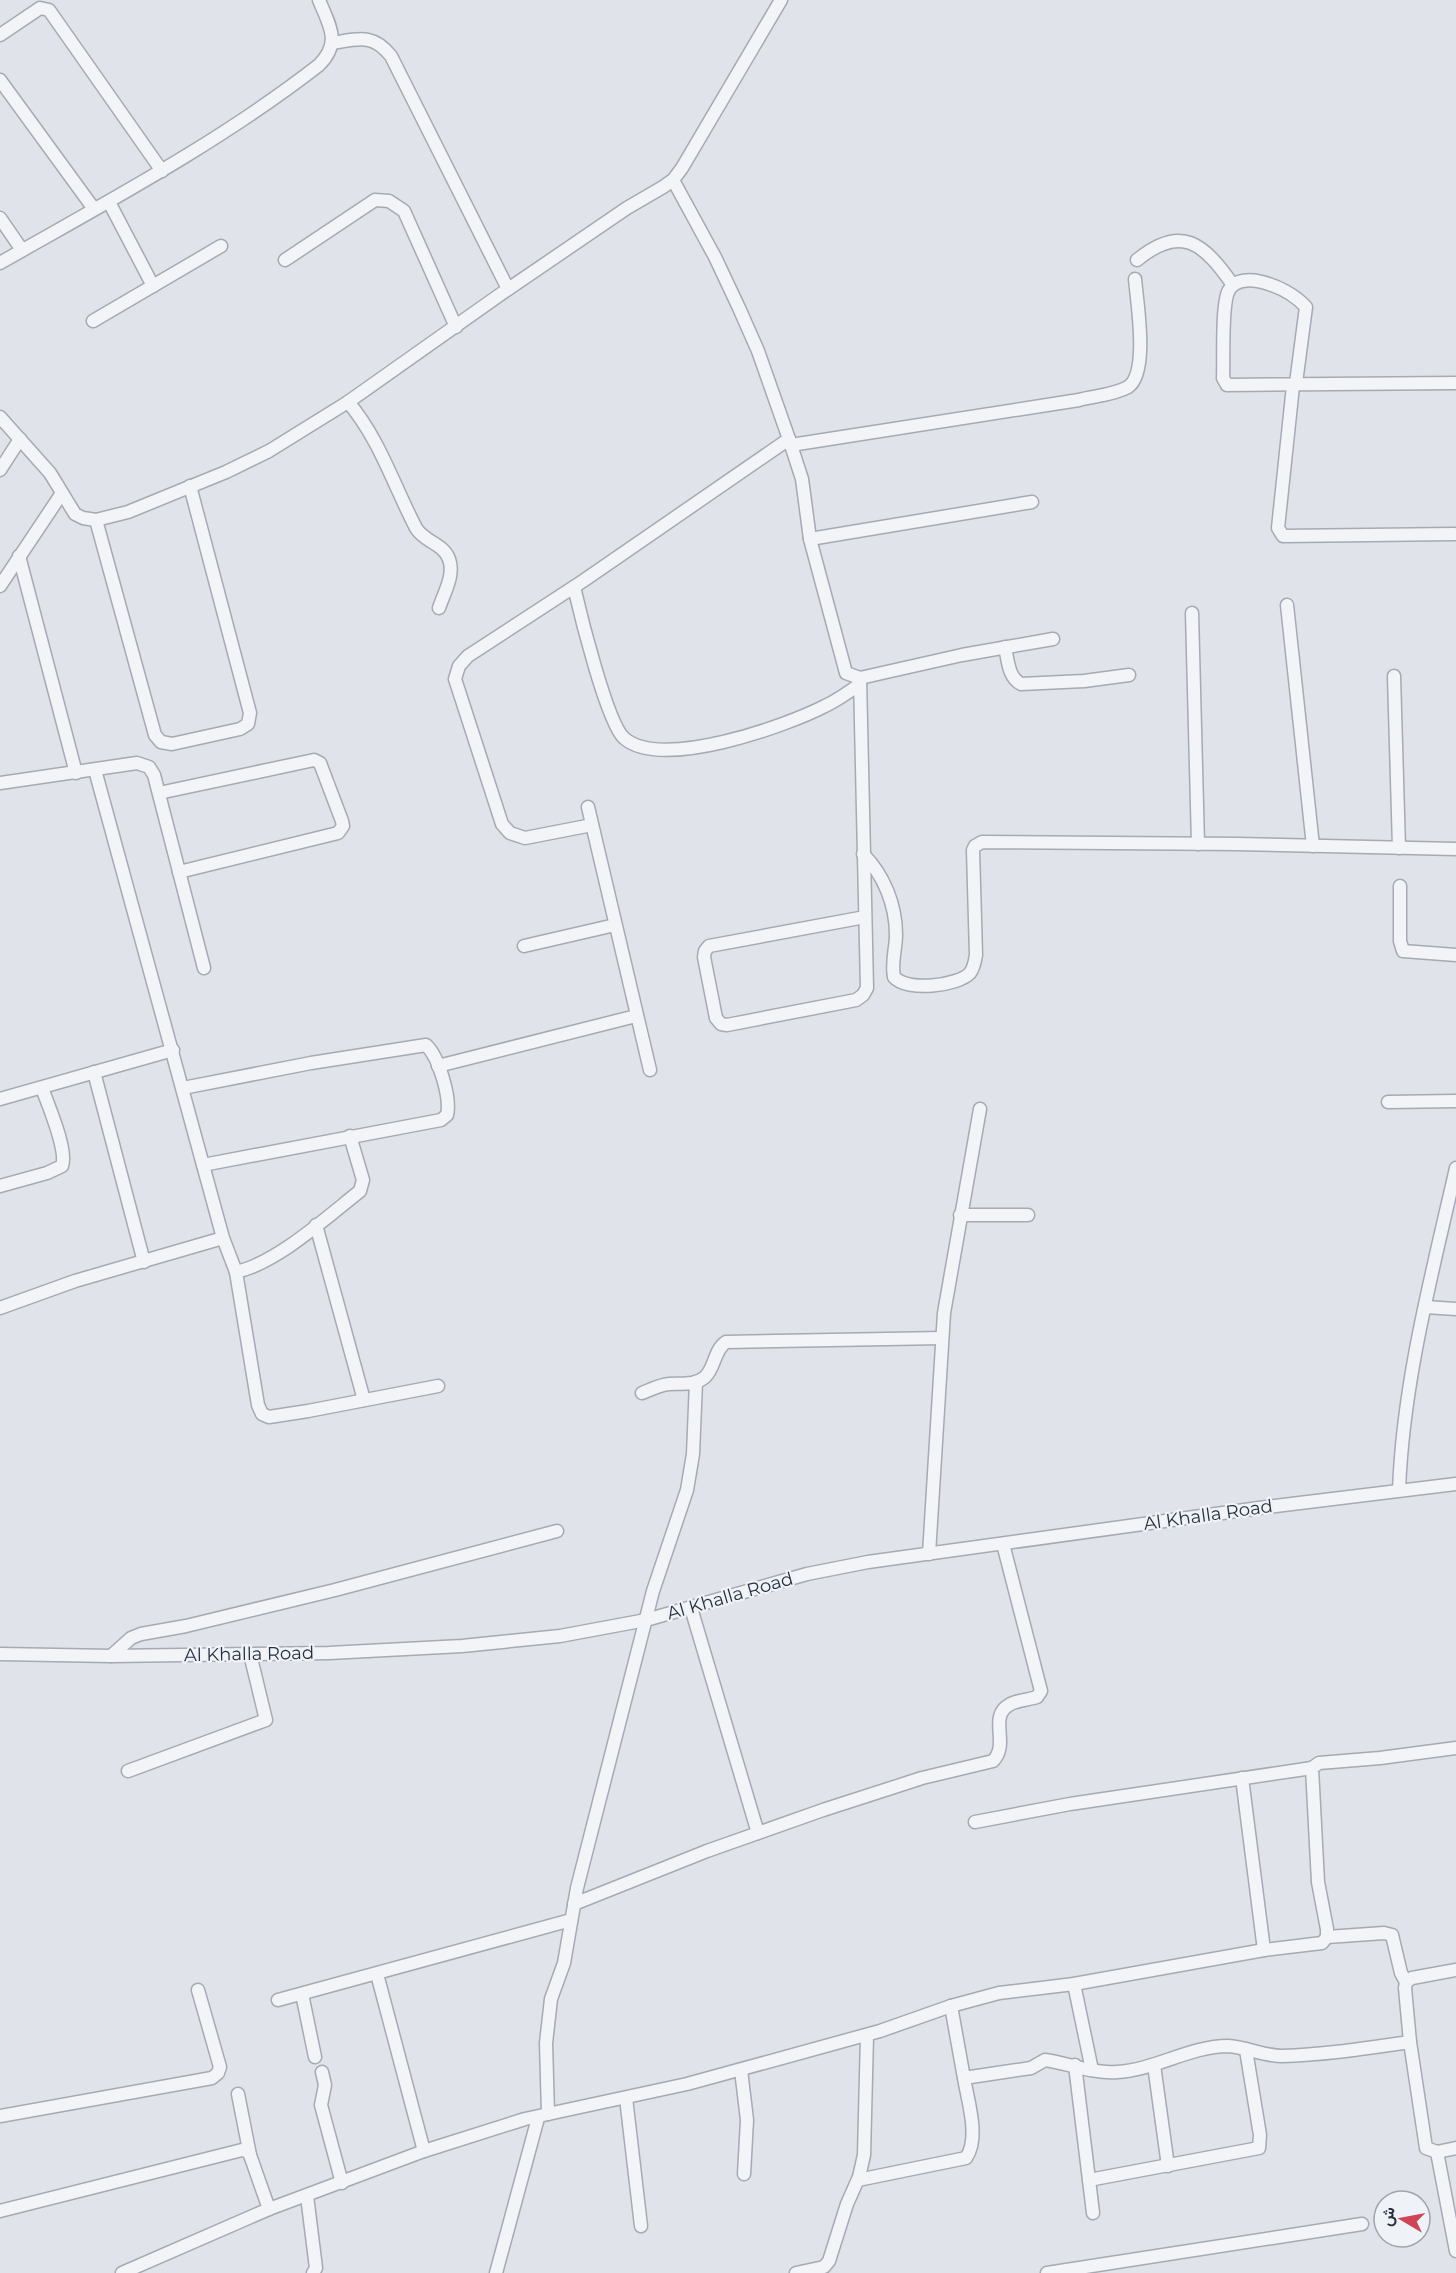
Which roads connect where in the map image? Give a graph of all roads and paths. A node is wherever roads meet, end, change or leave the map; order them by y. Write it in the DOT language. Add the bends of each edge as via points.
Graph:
graph roads {
  1 [pos="319,0"];
  2 [pos="781,0"];
  3 [pos="0,35"];
  4 [pos="332,43"];
  5 [pos="0,80"];
  6 [pos="162,171"];
  7 [pos="673,180"];
  8 [pos="109,202"];
  9 [pos="94,210"];
  10 [pos="0,218"];
  11 [pos="221,246"];
  12 [pos="22,250"];
  13 [pos="285,260"];
  14 [pos="1137,260"];
  15 [pos="0,263"];
  16 [pos="1136,279"];
  17 [pos="1233,285"];
  18 [pos="153,286"];
  19 [pos="508,289"];
  20 [pos="93,321"];
  21 [pos="456,327"];
  22 [pos="1456,383"];
  23 [pos="1295,385"];
  24 [pos="348,402"];
  25 [pos="0,417"];
  26 [pos="20,439"];
  27 [pos="790,442"];
  28 [pos="0,470"];
  29 [pos="190,486"];
  30 [pos="62,493"];
  31 [pos="1032,502"];
  32 [pos="96,520"];
  33 [pos="1454,534"];
  34 [pos="810,539"];
  35 [pos="19,556"];
  36 [pos="0,586"];
  37 [pos="574,586"];
  38 [pos="1287,605"];
  39 [pos="439,608"];
  40 [pos="1192,613"];
  41 [pos="1053,639"];
  42 [pos="1005,647"];
  43 [pos="1129,675"];
  44 [pos="1394,676"];
  45 [pos="860,681"];
  46 [pos="95,770"];
  47 [pos="76,773"];
  48 [pos="0,782"];
  49 [pos="159,793"];
  50 [pos="588,807"];
  51 [pos="592,825"];
  52 [pos="1198,844"];
  53 [pos="1313,846"];
  54 [pos="1399,848"];
  55 [pos="1456,849"];
  56 [pos="863,854"];
  57 [pos="179,872"];
  58 [pos="1400,886"];
  59 [pos="865,917"];
  60 [pos="615,925"];
  61 [pos="524,946"];
  62 [pos="1456,955"];
  63 [pos="204,968"];
  64 [pos="636,1016"];
  65 [pos="173,1050"];
  66 [pos="438,1066"];
  67 [pos="650,1070"];
  68 [pos="94,1072"];
  69 [pos="42,1088"];
  70 [pos="183,1088"];
  71 [pos="0,1099"];
  72 [pos="1388,1101"];
  73 [pos="1456,1101"];
  74 [pos="980,1109"];
  75 [pos="350,1136"];
  76 [pos="203,1165"];
  77 [pos="1456,1168"];
  78 [pos="1454,1182"];
  79 [pos="0,1186"];
  80 [pos="960,1215"];
  81 [pos="1028,1215"];
  82 [pos="316,1225"];
  83 [pos="223,1238"];
  84 [pos="144,1262"];
  85 [pos="236,1272"];
  86 [pos="1425,1306"];
  87 [pos="0,1308"];
  88 [pos="1456,1309"];
  89 [pos="942,1338"];
  90 [pos="696,1382"];
  91 [pos="438,1386"];
  92 [pos="642,1393"];
  93 [pos="364,1400"];
  94 [pos="1456,1484"];
  95 [pos="1399,1490"];
  96 [pos="557,1531"];
  97 [pos="1003,1545"];
  98 [pos="929,1554"];
  99 [pos="691,1608"];
  100 [pos="646,1620"];
  101 [pos="0,1654"];
  102 [pos="250,1654"];
  103 [pos="111,1656"];
  104 [pos="1456,1748"];
  105 [pos="1312,1768"];
  106 [pos="128,1771"];
  107 [pos="1242,1778"];
  108 [pos="975,1822"];
  109 [pos="758,1833"];
  110 [pos="574,1904"];
  111 [pos="571,1920"];
  112 [pos="1327,1937"];
  113 [pos="1263,1950"];
  114 [pos="1456,1970"];
  115 [pos="377,1974"];
  116 [pos="1406,1982"];
  117 [pos="1074,1984"];
  118 [pos="198,1990"];
  119 [pos="302,1994"];
  120 [pos="278,2000"];
  121 [pos="951,2006"];
  122 [pos="867,2035"];
  123 [pos="1410,2042"];
  124 [pos="1246,2050"];
  125 [pos="315,2057"];
  126 [pos="1154,2065"];
  127 [pos="1075,2066"];
  128 [pos="741,2070"];
  129 [pos="1092,2070"];
  130 [pos="322,2072"];
  131 [pos="964,2078"];
  132 [pos="238,2094"];
  133 [pos="626,2098"];
  134 [pos="0,2116"];
  135 [pos="543,2116"];
  136 [pos="1456,2148"];
  137 [pos="424,2151"];
  138 [pos="1437,2152"];
  139 [pos="250,2155"];
  140 [pos="1168,2166"];
  141 [pos="744,2174"];
  142 [pos="858,2180"];
  143 [pos="1089,2180"];
  144 [pos="342,2183"];
  145 [pos="307,2196"];
  146 [pos="269,2209"];
  147 [pos="0,2211"];
  148 [pos="1093,2213"];
  149 [pos="1362,2224"];
  150 [pos="641,2226"];
  151 [pos="1456,2251"];
  152 [pos="122,2273"];
  153 [pos="314,2273"];
  154 [pos="496,2273"];
  155 [pos="796,2273"];
  156 [pos="1047,2273"];
  1 -- 4 [label="street" via="332,30"];
  2 -- 7 [label="street"];
  3 -- 6 [label="street" via="40,8 49,10"];
  4 -- 6 [label="street" via="328,56 282,94"];
  4 -- 19 [label="street" via="369,40 391,56"];
  5 -- 9 [label="street"];
  6 -- 8 [label="street"];
  7 -- 19 [label="street"];
  7 -- 27 [label="street" via="739,308"];
  8 -- 9 [label="street"];
  8 -- 18 [label="street"];
  9 -- 12 [label="street"];
  10 -- 12 [label="street"];
  11 -- 18 [label="street"];
  12 -- 15 [label="street"];
  13 -- 21 [label="street" via="375,200 389,201 404,211"];
  14 -- 17 [label="street" via="1161,243 1186,242 1207,251"];
  16 -- 27 [label="street" via="1140,364 1132,383 1119,391"];
  17 -- 23 [label="street" via="1256,280 1271,284 1306,307"];
  17 -- 23 [label="street" via="1226,299 1224,382 1231,386"];
  18 -- 20 [label="street"];
  19 -- 21 [label="street"];
  21 -- 24 [label="street"];
  22 -- 23 [label="street"];
  23 -- 33 [label="street" via="1278,528 1283,536"];
  24 -- 29 [label="street" via="269,452"];
  24 -- 39 [label="street" via="369,432 417,531 438,545 448,558 451,574"];
  25 -- 26 [label="street"];
  26 -- 28 [label="street"];
  26 -- 30 [label="street"];
  27 -- 34 [label="street" via="802,479"];
  27 -- 37 [label="street"];
  29 -- 32 [label="street" via="128,512"];
  29 -- 32 [label="street" via="250,713 248,724 240,729 172,744 154,735"];
  30 -- 32 [label="street" via="75,514"];
  30 -- 35 [label="street"];
  31 -- 34 [label="street"];
  34 -- 45 [label="street" via="843,668"];
  35 -- 36 [label="street"];
  35 -- 47 [label="street"];
  37 -- 45 [label="street" via="583,629 607,702 619,732 635,745 689,749 757,732 827,706"];
  37 -- 51 [label="street" via="468,656 455,679 502,824 510,833 525,838"];
  38 -- 53 [label="street"];
  40 -- 52 [label="street"];
  41 -- 42 [label="street"];
  42 -- 43 [label="street" via="1010,672 1021,684"];
  42 -- 45 [label="street"];
  44 -- 54 [label="street"];
  45 -- 56 [label="street"];
  46 -- 47 [label="street"];
  46 -- 49 [label="street" via="144,764 151,769"];
  46 -- 65 [label="street"];
  47 -- 48 [label="street"];
  49 -- 57 [label="street"];
  49 -- 57 [label="street" via="314,760 320,763 342,821 338,833"];
  50 -- 51 [label="street"];
  51 -- 60 [label="street"];
  52 -- 53 [label="street"];
  52 -- 56 [label="street" via="978,843 973,850 974,966 964,976 921,986 903,984 894,976 896,934 890,902 878,870"];
  53 -- 54 [label="street"];
  54 -- 55 [label="street"];
  56 -- 59 [label="street"];
  57 -- 63 [label="street"];
  58 -- 62 [label="street" via="1403,951"];
  59 -- 59 [label="street" via="710,946 704,957 716,1018 727,1025 856,1000 867,988"];
  60 -- 61 [label="street"];
  60 -- 64 [label="street"];
  64 -- 66 [label="street"];
  64 -- 67 [label="street"];
  65 -- 68 [label="street"];
  65 -- 70 [label="street"];
  66 -- 70 [label="street" via="429,1047 424,1045"];
  66 -- 75 [label="street" via="449,1102 445,1118"];
  68 -- 69 [label="street"];
  68 -- 84 [label="street"];
  69 -- 71 [label="street"];
  69 -- 79 [label="street" via="62,1149 62,1166"];
  70 -- 76 [label="street"];
  72 -- 73 [label="street"];
  74 -- 80 [label="street"];
  75 -- 76 [label="street"];
  75 -- 82 [label="street" via="363,1180 360,1191"];
  76 -- 83 [label="street"];
  77 -- 78 [label="street"];
  78 -- 86 [label="street"];
  80 -- 81 [label="street"];
  80 -- 89 [label="street"];
  82 -- 85 [label="street" via="280,1252"];
  82 -- 93 [label="street"];
  83 -- 84 [label="street"];
  83 -- 85 [label="street"];
  84 -- 87 [label="street"];
  85 -- 93 [label="street" via="262,1414 269,1417 308,1412"];
  86 -- 88 [label="street"];
  86 -- 95 [label="street" via="1401,1438"];
  89 -- 90 [label="street" via="726,1342 707,1375"];
  89 -- 98 [label="street"];
  90 -- 92 [label="street" via="669,1384"];
  90 -- 100 [label="street" via="687,1490"];
  91 -- 93 [label="street"];
  94 -- 95 [label="street, Al Khalla Road"];
  95 -- 97 [label="street, Al Khalla Road"];
  96 -- 103 [label="street" via="335,1590 141,1634"];
  97 -- 98 [label="street, Al Khalla Road"];
  97 -- 109 [label="street" via="1041,1691 1037,1697 1010,1704 1003,1710 999,1720 1001,1750 996,1758 981,1766 922,1778"];
  98 -- 99 [label="street, Al Khalla Road" via="807,1574"];
  99 -- 100 [label="street, Al Khalla Road"];
  99 -- 109 [label="street"];
  100 -- 102 [label="street, Al Khalla Road" via="560,1636 462,1646"];
  100 -- 110 [label="street"];
  101 -- 103 [label="street, Al Khalla Road"];
  102 -- 103 [label="street, Al Khalla Road"];
  102 -- 106 [label="street" via="266,1720"];
  104 -- 105 [label="street" via="1319,1763"];
  105 -- 107 [label="street"];
  105 -- 112 [label="street" via="1318,1882"];
  107 -- 108 [label="street"];
  107 -- 113 [label="street"];
  109 -- 110 [label="street"];
  110 -- 111 [label="street"];
  111 -- 115 [label="street"];
  111 -- 135 [label="street" via="564,1963 551,2000"];
  112 -- 113 [label="street" via="1322,1943"];
  112 -- 116 [label="street" via="1392,1935"];
  113 -- 117 [label="street"];
  114 -- 116 [label="street"];
  115 -- 119 [label="street"];
  115 -- 137 [label="street"];
  116 -- 123 [label="street"];
  117 -- 121 [label="street" via="999,1993"];
  117 -- 129 [label="street"];
  118 -- 134 [label="street" via="220,2067 212,2078"];
  119 -- 120 [label="street"];
  119 -- 125 [label="street"];
  121 -- 122 [label="street"];
  121 -- 131 [label="street"];
  122 -- 128 [label="street"];
  122 -- 142 [label="street" via="864,2155"];
  123 -- 124 [label="street" via="1281,2056"];
  123 -- 138 [label="street" via="1423,2137 1426,2148"];
  124 -- 126 [label="street" via="1228,2046"];
  124 -- 140 [label="street" via="1259,2148"];
  126 -- 129 [label="street" via="1118,2073"];
  126 -- 140 [label="street"];
  127 -- 129 [label="street"];
  127 -- 131 [label="street" via="1045,2060 1031,2068"];
  127 -- 143 [label="street"];
  128 -- 133 [label="street"];
  128 -- 141 [label="street" via="747,2120"];
  130 -- 144 [label="street" via="325,2085 321,2105"];
  131 -- 142 [label="street" via="973,2140 966,2158"];
  132 -- 139 [label="street"];
  133 -- 135 [label="street"];
  133 -- 150 [label="street"];
  135 -- 137 [label="street"];
  135 -- 154 [label="street"];
  136 -- 138 [label="street"];
  137 -- 144 [label="street"];
  138 -- 151 [label="street"];
  139 -- 146 [label="street"];
  139 -- 147 [label="street" via="242,2150"];
  140 -- 143 [label="street"];
  142 -- 155 [label="street" via="829,2261"];
  143 -- 148 [label="street"];
  144 -- 145 [label="street"];
  145 -- 146 [label="street"];
  145 -- 153 [label="street"];
  146 -- 152 [label="street"];
  149 -- 156 [label="street"];
}
